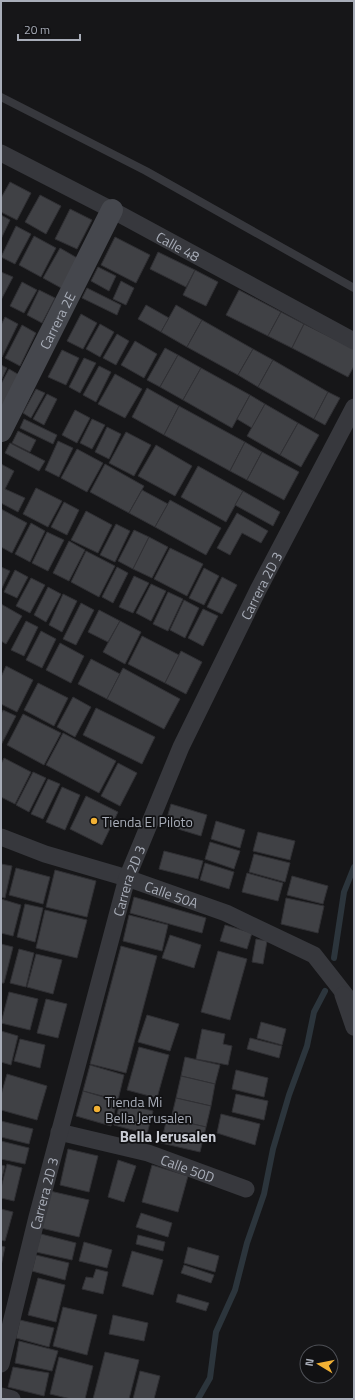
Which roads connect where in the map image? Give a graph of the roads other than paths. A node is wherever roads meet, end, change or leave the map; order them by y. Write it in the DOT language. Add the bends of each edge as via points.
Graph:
graph roads {
  1 [pos="1,97"];
  2 [pos="1,153"];
  3 [pos="112,210"];
  4 [pos="354,288"];
  5 [pos="354,341"];
  6 [pos="354,407"];
  7 [pos="1,431"];
  8 [pos="1,837"];
  9 [pos="127,878"];
  10 [pos="342,991"];
  11 [pos="354,1006"];
  12 [pos="354,1026"];
  13 [pos="59,1132"];
  14 [pos="246,1189"];
  15 [pos="1,1364"];
  16 [pos="1,1396"];
  17 [pos="12,1399"];
  1 -- 4 [label="lane" via="146,171"];
  2 -- 3 [label="street, Calle 48"];
  3 -- 5 [label="street, Calle 48"];
  3 -- 7 [label="street, Carrera 2E"];
  6 -- 9 [label="street, Carrera 2D 3" via="262,583 181,747"];
  8 -- 9 [label="street, Calle 50A" via="45,854"];
  9 -- 10 [label="street, Calle 50A" via="226,912 314,955"];
  9 -- 13 [label="street, Carrera 2D 3"];
  10 -- 11 [label="street"];
  10 -- 12 [label="street"];
  13 -- 14 [label="street, Calle 50D" via="148,1153"];
  13 -- 15 [label="street, Carrera 2D 3"];
  16 -- 17 [label="street"];
}
